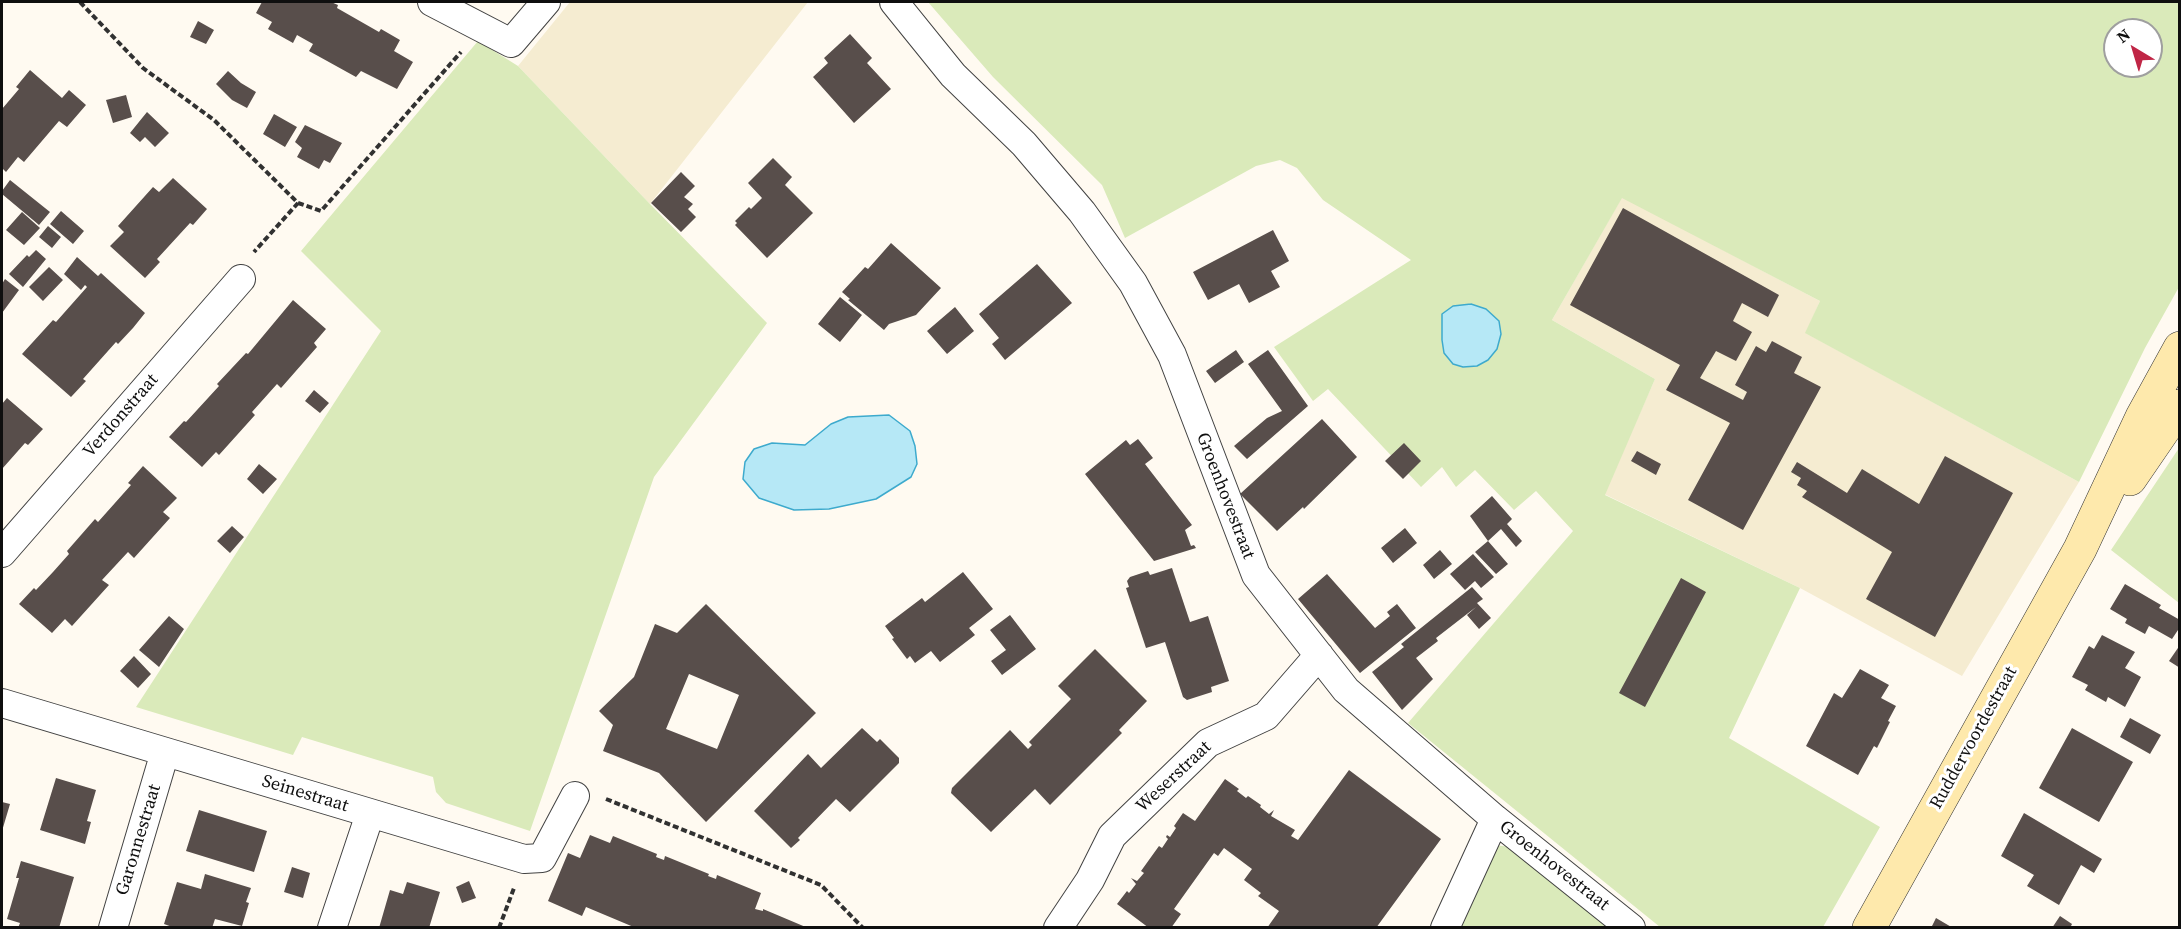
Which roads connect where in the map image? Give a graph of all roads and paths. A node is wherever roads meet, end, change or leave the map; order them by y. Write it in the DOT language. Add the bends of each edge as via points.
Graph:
graph roads {
  1 [pos="80,2"];
  2 [pos="432,2"];
  3 [pos="546,2"];
  4 [pos="894,2"];
  5 [pos="481,28"];
  6 [pos="298,203"];
  7 [pos="241,279"];
  8 [pos="2180,348"];
  9 [pos="2180,406"];
  10 [pos="2080,549"];
  11 [pos="2,553"];
  12 [pos="1319,655"];
  13 [pos="2,703"];
  14 [pos="165,752"];
  15 [pos="575,796"];
  16 [pos="370,814"];
  17 [pos="1495,819"];
  18 [pos="524,859"];
  19 [pos="113,927"];
  20 [pos="332,927"];
  21 [pos="499,927"];
  22 [pos="863,927"];
  23 [pos="1058,927"];
  24 [pos="1445,927"];
  25 [pos="1631,927"];
  26 [pos="1869,927"];
  1 -- 6 [label="path" via="143,68 214,120"];
  2 -- 5 [label="street"];
  3 -- 5 [label="street" via="511,43"];
  4 -- 12 [label="street, Groenhovestraat" via="953,75 1024,144 1082,212 1133,283 1172,355 1256,575"];
  5 -- 6 [label="path" via="321,211"];
  6 -- 7 [label="path" via="245,262"];
  7 -- 11 [label="street, Verdonstraat"];
  8 -- 10 [label="street, Ruddervoordestraat" via="2142,417"];
  9 -- 10 [label="street, Ruddervoordestraat"];
  10 -- 26 [label="street, Ruddervoordestraat"];
  12 -- 17 [label="street, Groenhovestraat" via="1346,690"];
  12 -- 23 [label="street, Weserstraat" via="1266,717 1208,742 1112,836 1090,880"];
  13 -- 14 [label="street, Seinestraat"];
  14 -- 16 [label="street, Seinestraat"];
  14 -- 19 [label="street, Garonnestraat"];
  15 -- 18 [label="street" via="542,858"];
  15 -- 22 [label="path" via="607,799 821,885"];
  16 -- 18 [label="street, Seinestraat"];
  16 -- 20 [label="street"];
  17 -- 24 [label="street"];
  17 -- 25 [label="street, Groenhovestraat"];
  18 -- 21 [label="path"];
}
